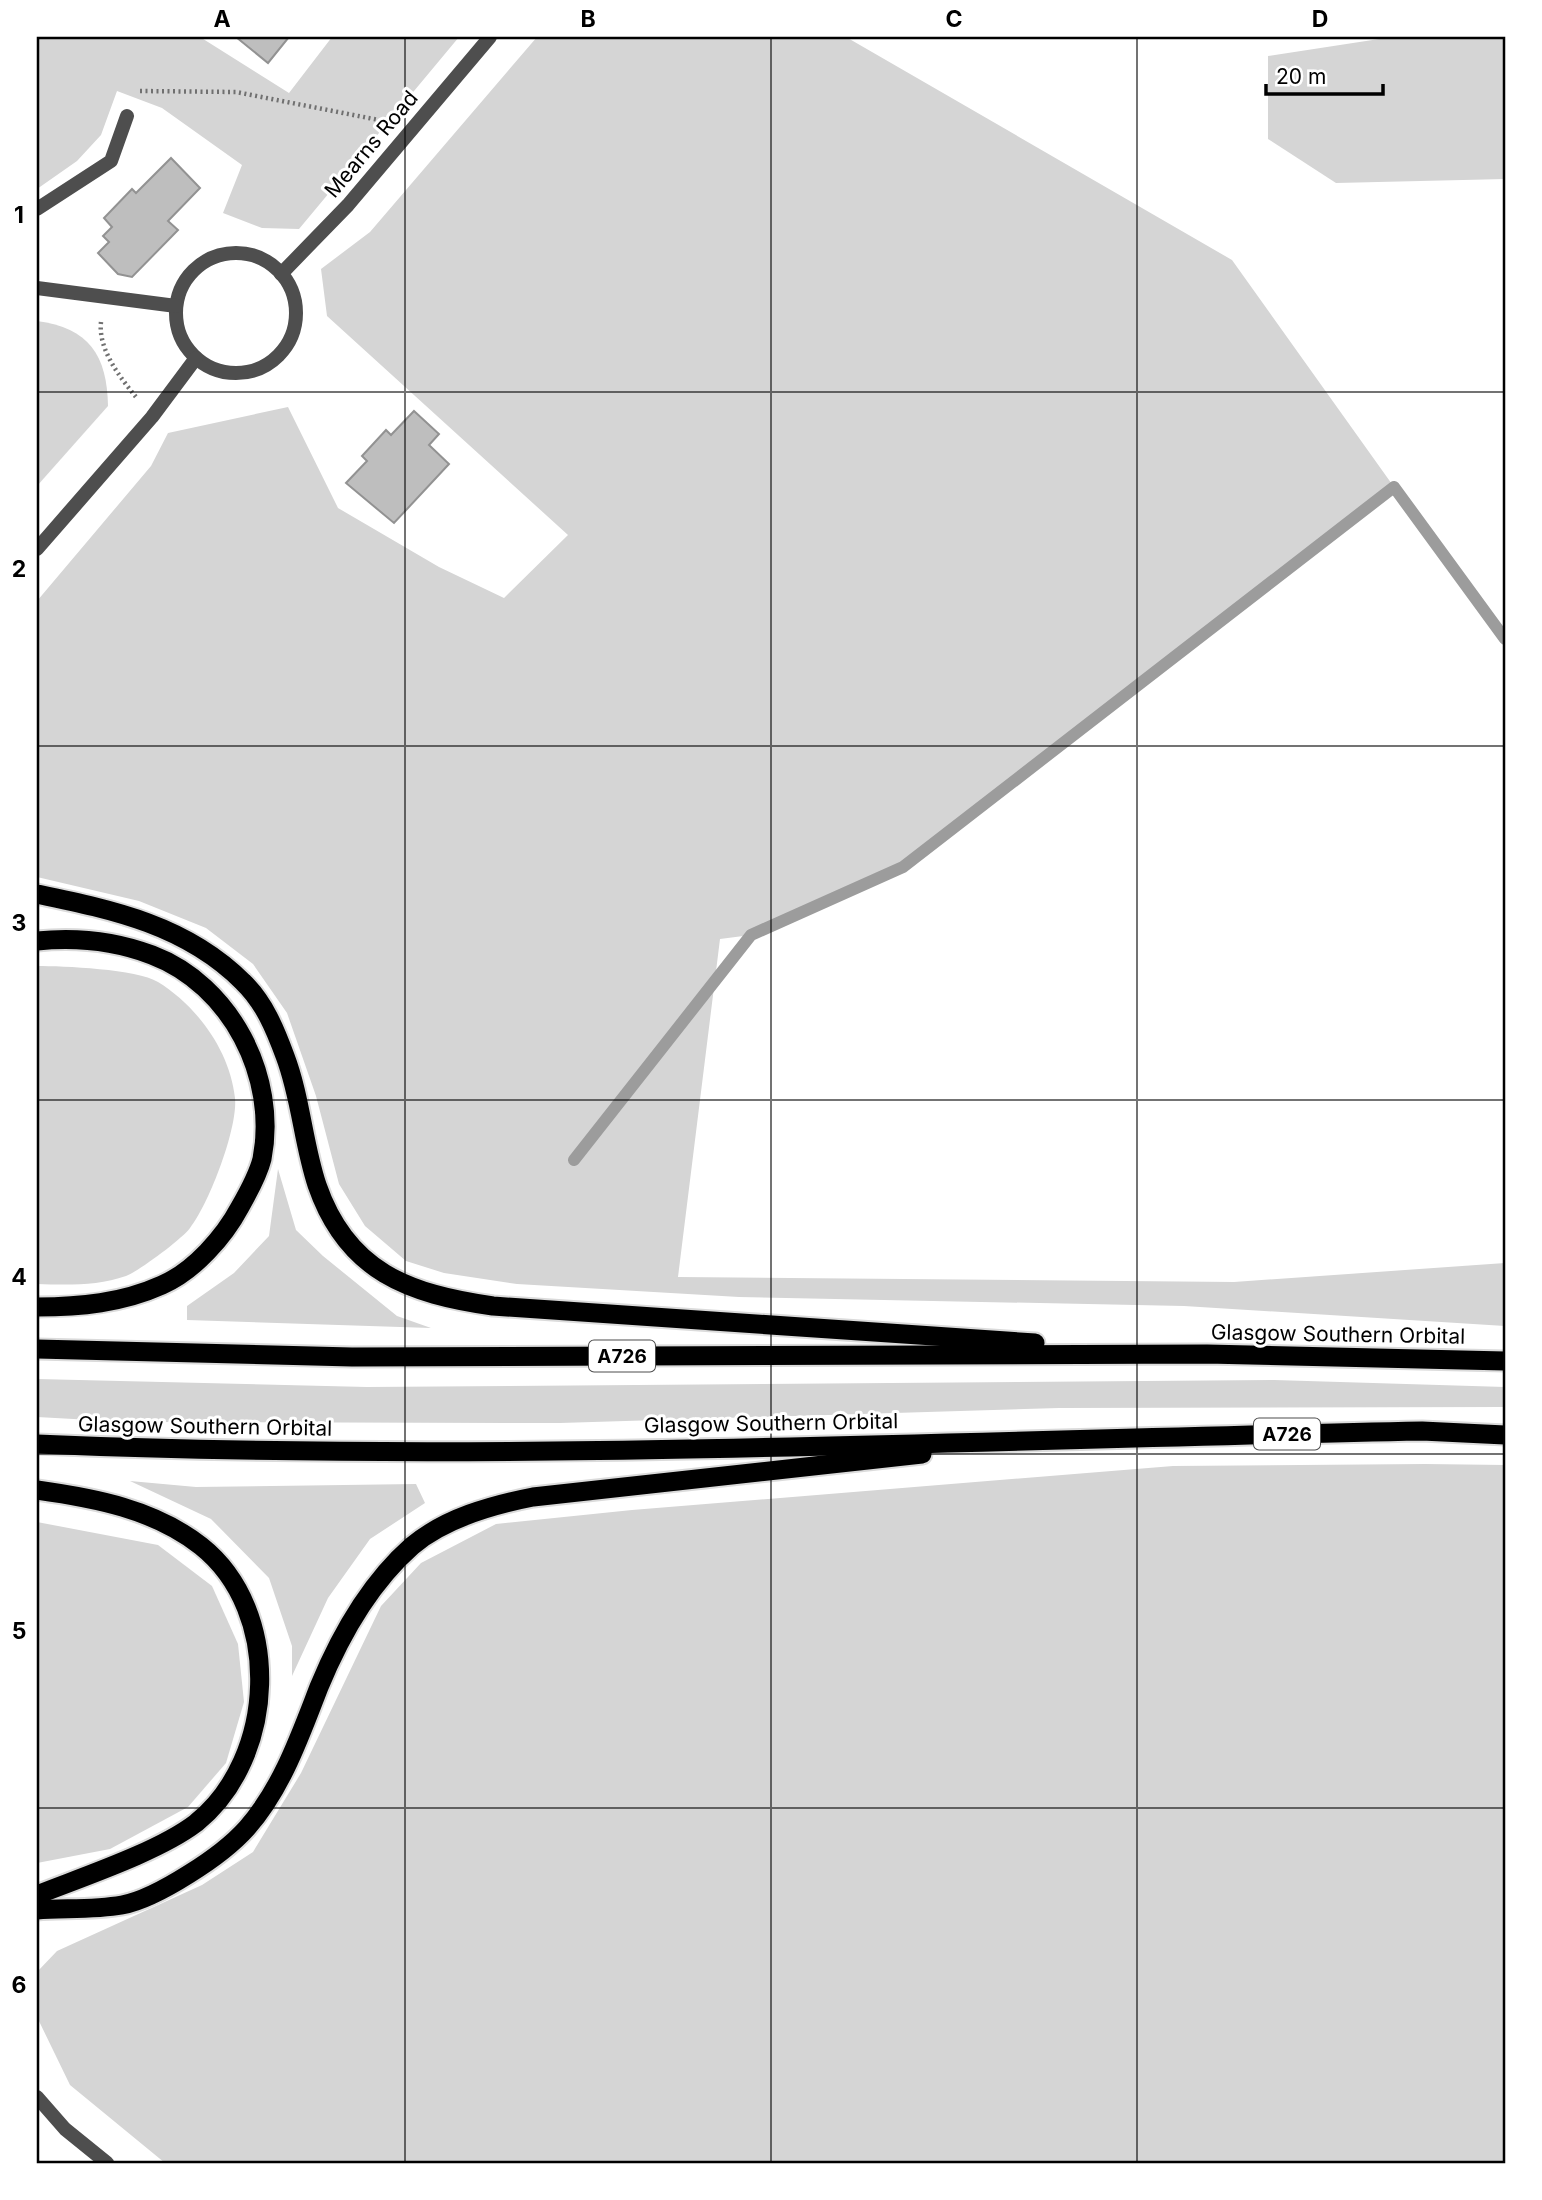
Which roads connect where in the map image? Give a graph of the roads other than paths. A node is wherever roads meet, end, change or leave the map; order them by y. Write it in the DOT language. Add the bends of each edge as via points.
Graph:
graph roads {
  1 [pos="490,37"];
  2 [pos="127,116"];
  3 [pos="37,209"];
  4 [pos="281,274"];
  5 [pos="37,288"];
  6 [pos="176,306"];
  7 [pos="196,358"];
  8 [pos="37,549"];
  9 [pos="37,894"];
  10 [pos="37,941"];
  11 [pos="37,1307"];
  12 [pos="37,1349"];
  13 [pos="1208,1354"];
  14 [pos="1505,1361"];
  15 [pos="1505,1435"];
  16 [pos="1069,1438"];
  17 [pos="37,1444"];
  18 [pos="37,1490"];
  19 [pos="37,1895"];
  20 [pos="37,1910"];
  21 [pos="37,2096"];
  22 [pos="107,2163"];
  1 -- 4 [label="street, Mearns Road" via="348,205"];
  2 -- 3 [label="street" via="111,161"];
  4 -- 6 [label="street" via="253,256 213,257 183,284"];
  4 -- 7 [label="street" via="293,297 296,317 281,354 246,373 226,373"];
  5 -- 6 [label="street"];
  6 -- 7 [label="street" via="182,340"];
  7 -- 8 [label="street" via="152,417"];
  9 -- 13 [label="highway" via="135,916 173,930 212,954 245,983 262,1006 289,1066 317,1184 330,1215 363,1259 411,1289 493,1306"];
  10 -- 11 [label="highway" via="82,939 117,945 153,955 182,971 226,1009 242,1034 262,1091 265,1125 261,1160 248,1192 231,1224 200,1258 164,1285 129,1297 97,1304"];
  12 -- 13 [label="highway, Glasgow Southern Orbital / A726" via="352,1357"];
  13 -- 14 [label="highway, Glasgow Southern Orbital / A726"];
  15 -- 16 [label="highway, Glasgow Southern Orbital / A726" via="1422,1431"];
  16 -- 17 [label="highway, Glasgow Southern Orbital / A726" via="440,1452 199,1451"];
  16 -- 20 [label="highway" via="490,1505 413,1545 383,1576 357,1612 320,1684 295,1750 272,1793 247,1828 216,1857 172,1884 123,1905"];
  18 -- 19 [label="highway" via="132,1509 166,1522 201,1546 227,1571 250,1614 259,1672 251,1739 240,1769 222,1796 195,1823 138,1854"];
  21 -- 22 [label="street" via="65,2129"];
}
